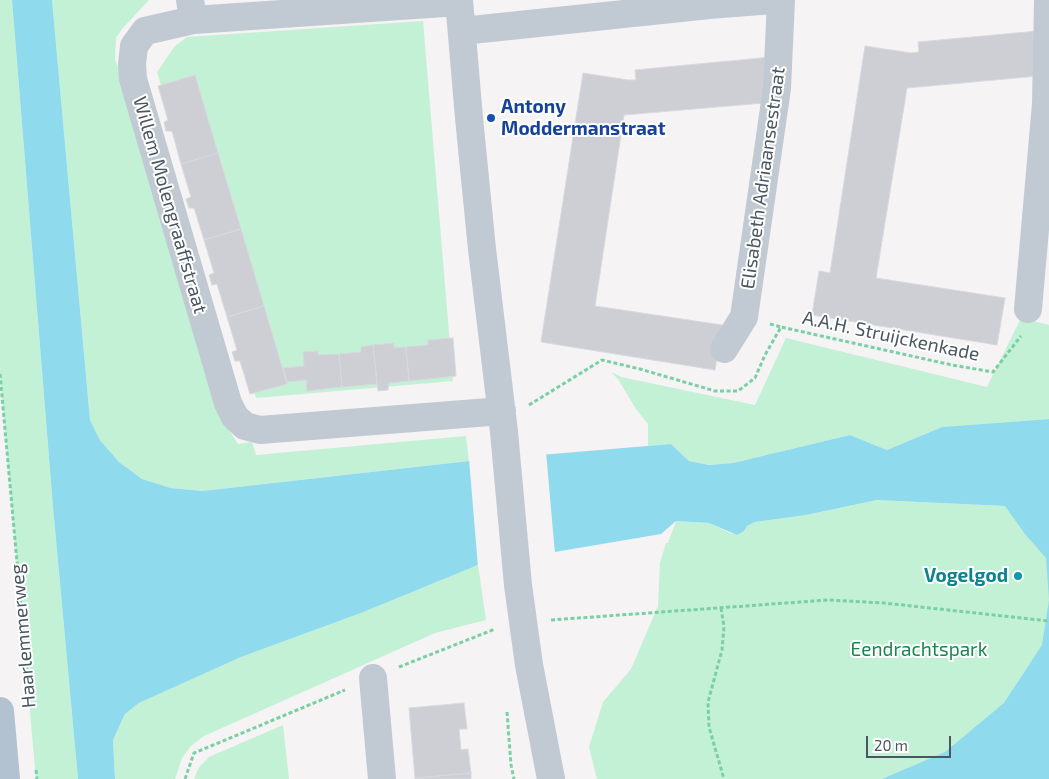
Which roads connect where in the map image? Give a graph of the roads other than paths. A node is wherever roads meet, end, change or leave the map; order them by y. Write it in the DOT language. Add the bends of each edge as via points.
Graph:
graph roads {
  1 [pos="773,0"];
  2 [pos="782,0"];
  3 [pos="1048,0"];
  4 [pos="459,1"];
  5 [pos="708,2"];
  6 [pos="191,10"];
  7 [pos="462,31"];
  8 [pos="1028,309"];
  9 [pos="724,349"];
  10 [pos="510,417"];
  11 [pos="373,678"];
  12 [pos="0,711"];
  13 [pos="6,779"];
  14 [pos="382,779"];
  15 [pos="551,779"];
  1 -- 5 [label="street"];
  2 -- 9 [label="street, Elisabeth Adriaansestraat" via="777,88 744,317"];
  3 -- 8 [label="street" via="1046,104"];
  4 -- 6 [label="street"];
  4 -- 7 [label="street"];
  5 -- 7 [label="street"];
  6 -- 10 [label="street, Willem Molengraaffstraat" via="145,31 134,46 133,79 228,403 235,417 245,426 260,430"];
  7 -- 10 [label="street" via="481,240"];
  10 -- 15 [label="street" via="518,585 529,665"];
  11 -- 14 [label="street"];
  12 -- 13 [label="main road, Haarlemmerweg"];
}
